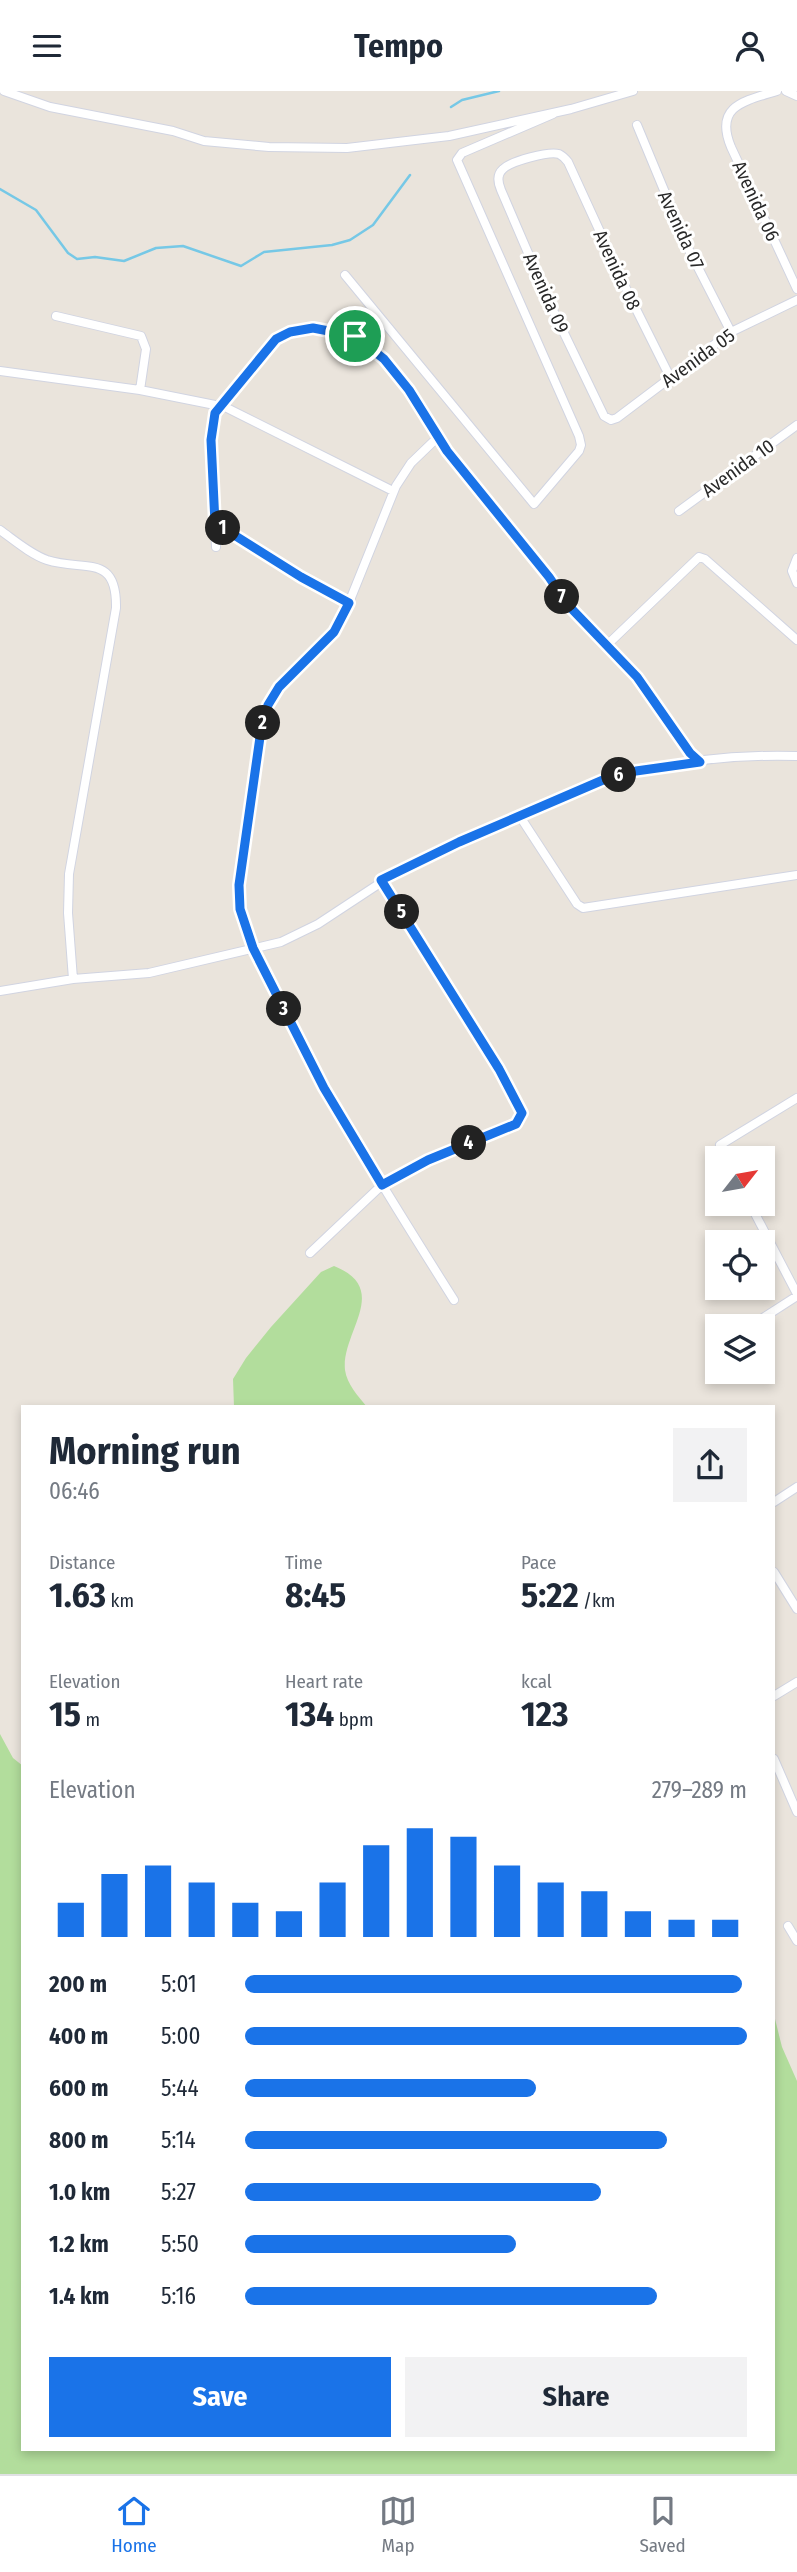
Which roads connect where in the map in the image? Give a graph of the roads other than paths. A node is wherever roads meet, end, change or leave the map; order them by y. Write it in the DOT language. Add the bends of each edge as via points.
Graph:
graph roads {
  1 [pos="4,91"];
  2 [pos="633,91"];
  3 [pos="777,91"];
  4 [pos="786,91"];
  5 [pos="797,96"];
  6 [pos="553,114"];
  7 [pos="637,125"];
  8 [pos="568,162"];
  9 [pos="345,275"];
  10 [pos="797,289"];
  11 [pos="797,300"];
  12 [pos="56,316"];
  13 [pos="731,333"];
  14 [pos="0,371"];
  15 [pos="670,377"];
  16 [pos="140,390"];
  17 [pos="219,406"];
  18 [pos="604,416"];
  19 [pos="797,425"];
  20 [pos="437,438"];
  21 [pos="393,491"];
  22 [pos="679,511"];
  23 [pos="215,523"];
  24 [pos="0,530"];
  25 [pos="216,547"];
  26 [pos="797,558"];
  27 [pos="797,583"];
  28 [pos="349,603"];
  29 [pos="797,640"];
  30 [pos="607,645"];
  31 [pos="797,756"];
  32 [pos="700,762"];
  33 [pos="519,815"];
  34 [pos="797,875"];
  35 [pos="381,880"];
  36 [pos="253,948"];
  37 [pos="73,979"];
  38 [pos="0,991"];
  39 [pos="797,1098"];
  40 [pos="720,1146"];
  41 [pos="382,1185"];
  42 [pos="756,1216"];
  43 [pos="310,1253"];
  44 [pos="797,1295"];
  45 [pos="454,1300"];
  46 [pos="768,1314"];
  47 [pos="797,1487"];
  48 [pos="775,1501"];
  49 [pos="775,1574"];
  50 [pos="797,1609"];
  51 [pos="797,1682"];
  52 [pos="775,1695"];
  53 [pos="775,1761"];
  54 [pos="797,1812"];
  55 [pos="788,1926"];
  56 [pos="797,1941"];
  1 -- 6 [label="street" via="50,107 204,141 269,147 410,143"];
  2 -- 6 [label="street"];
  3 -- 10 [label="street, Avenida 06" via="729,111 725,134"];
  4 -- 5 [label="street"];
  6 -- 9 [label="street" via="462,153 457,160 579,436 579,451 539,501 531,503"];
  7 -- 13 [label="street, Avenida 07" via="688,248"];
  8 -- 15 [label="street, Avenida 08"];
  8 -- 18 [label="street, Avenida 09" via="552,154 516,162 502,169 498,177 550,304"];
  11 -- 13 [label="street, Avenida 05"];
  12 -- 16 [label="street" via="141,336 146,349"];
  13 -- 15 [label="street, Avenida 05"];
  14 -- 16 [label="street"];
  15 -- 18 [label="street, Avenida 05" via="617,418"];
  16 -- 17 [label="street"];
  17 -- 20 [label="street" via="276,339 301,329 327,329 355,336 377,353 409,390"];
  17 -- 21 [label="street"];
  17 -- 23 [label="street" via="211,440"];
  19 -- 22 [label="street, Avenida 10"];
  20 -- 21 [label="street" via="403,472"];
  20 -- 30 [label="street" via="568,605"];
  21 -- 28 [label="street"];
  23 -- 25 [label="street"];
  23 -- 28 [label="street"];
  24 -- 37 [label="street" via="40,557 103,571 116,588 69,874"];
  26 -- 27 [label="street" via="792,571"];
  28 -- 36 [label="street" via="334,632 279,687 261,730 239,885 240,909"];
  29 -- 30 [label="street" via="699,557"];
  30 -- 32 [label="street" via="637,677"];
  31 -- 32 [label="street"];
  32 -- 33 [label="street" via="619,775"];
  33 -- 34 [label="street" via="583,908"];
  33 -- 35 [label="street"];
  35 -- 36 [label="street" via="308,930"];
  35 -- 41 [label="street" via="522,1113 516,1124 428,1160"];
  36 -- 37 [label="street" via="149,973"];
  36 -- 41 [label="street" via="324,1088"];
  37 -- 38 [label="street"];
  39 -- 40 [label="street"];
  41 -- 43 [label="street"];
  41 -- 45 [label="street"];
  42 -- 44 [label="street"];
  44 -- 46 [label="street"];
  47 -- 48 [label="street"];
  49 -- 50 [label="street"];
  51 -- 52 [label="street"];
  53 -- 54 [label="street"];
  55 -- 56 [label="street"];
}
